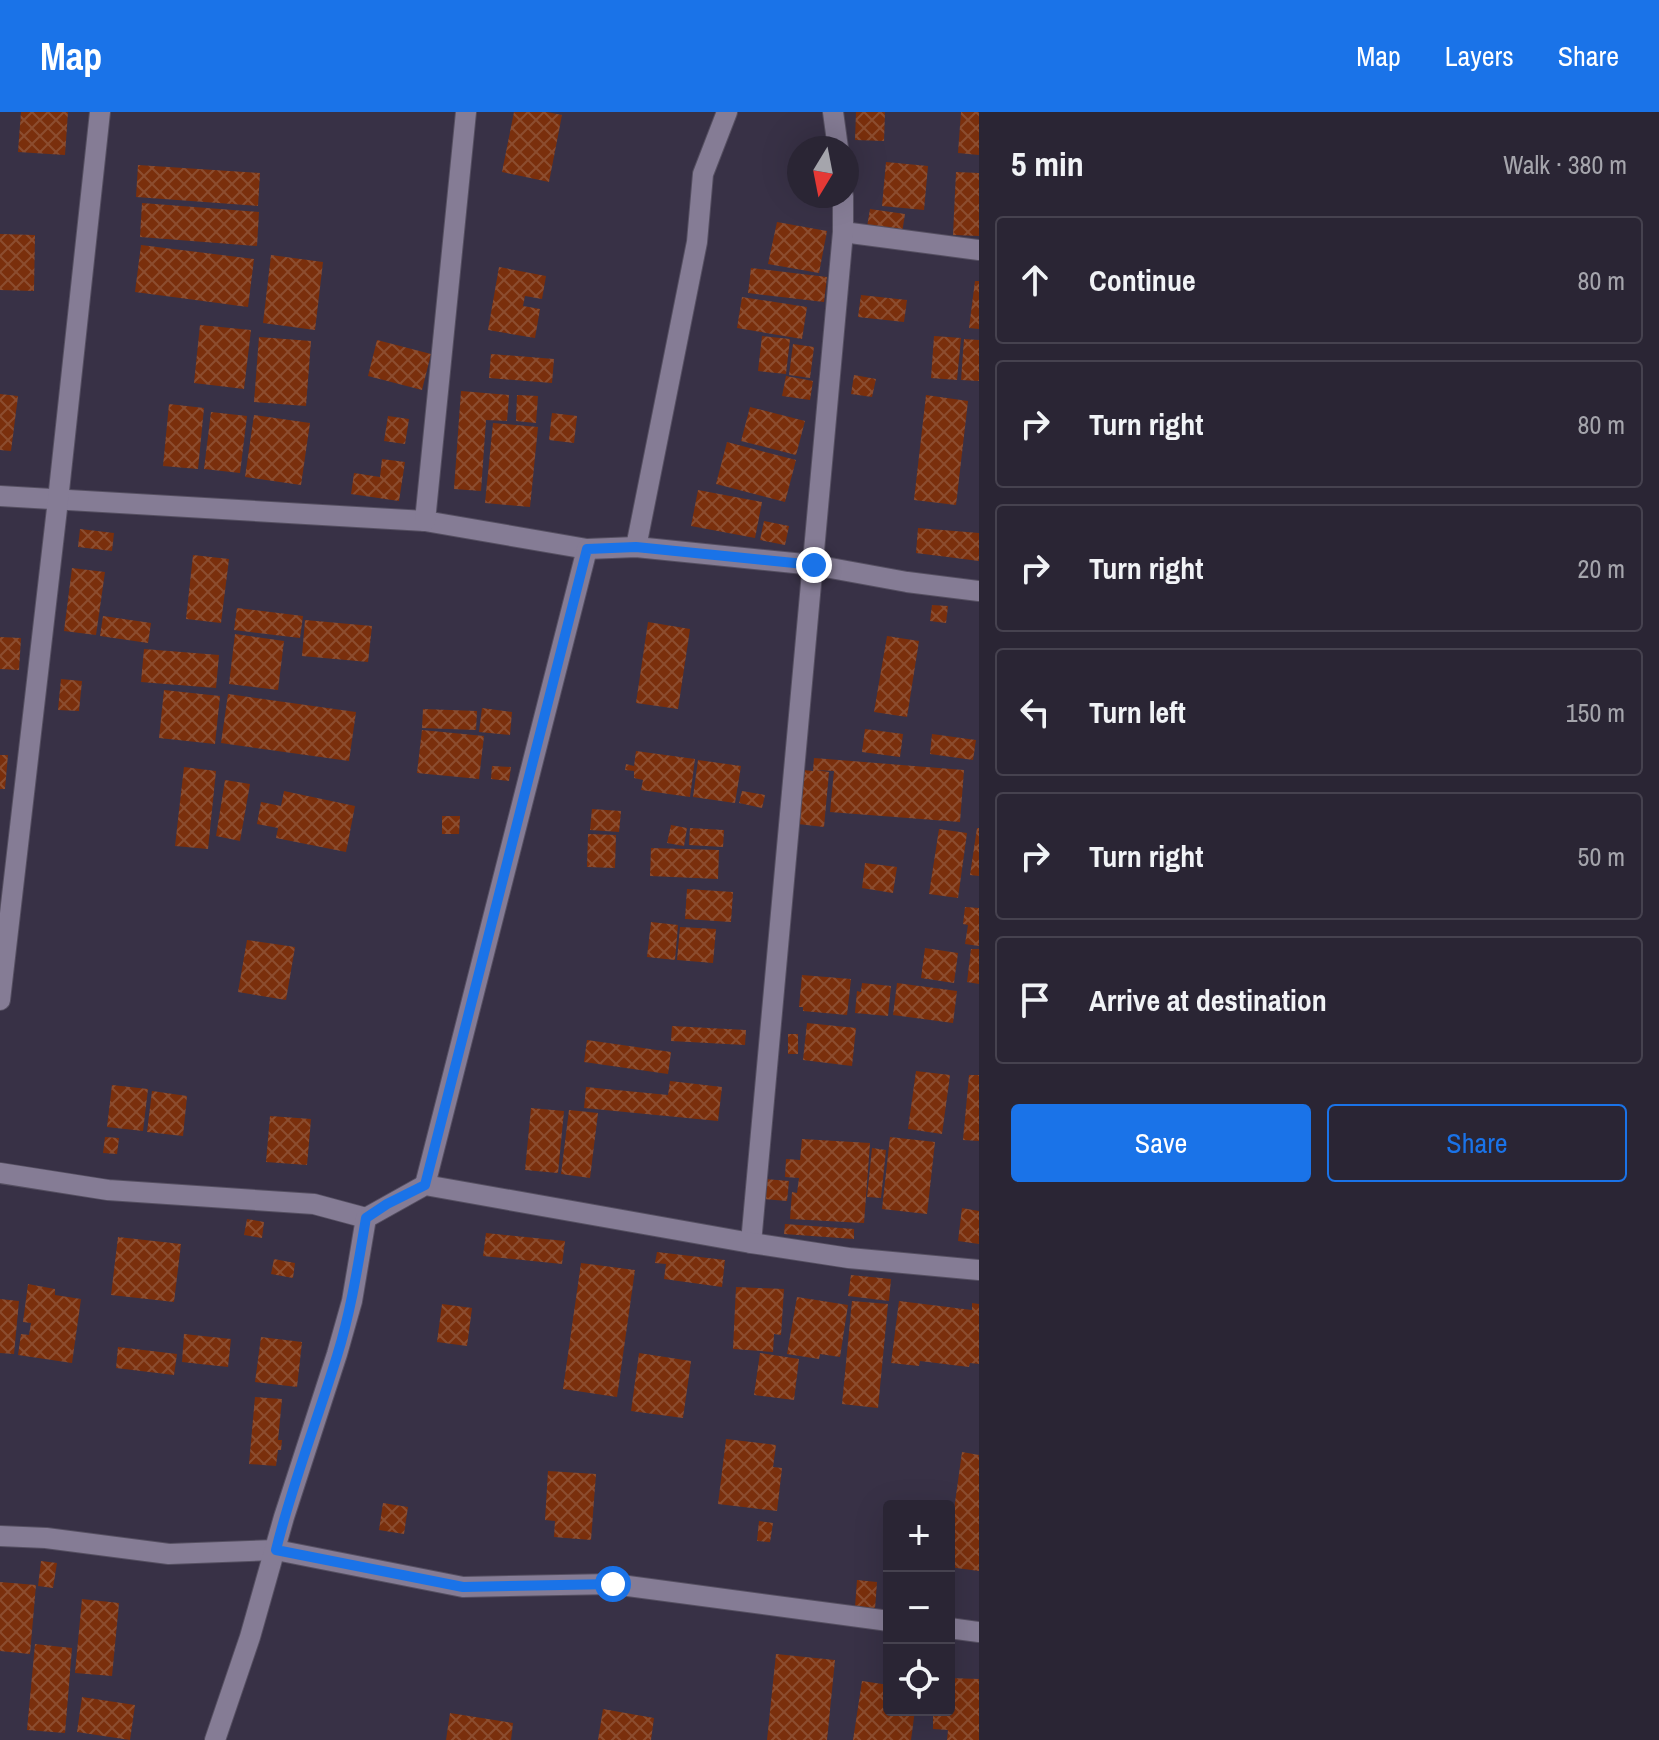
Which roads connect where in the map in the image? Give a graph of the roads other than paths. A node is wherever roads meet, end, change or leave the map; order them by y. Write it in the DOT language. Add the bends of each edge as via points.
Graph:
graph roads {
  1 [pos="100,112"];
  2 [pos="466,112"];
  3 [pos="727,112"];
  4 [pos="833,112"];
  5 [pos="836,136"];
  6 [pos="843,208"];
  7 [pos="843,232"];
  8 [pos="979,250"];
  9 [pos="0,496"];
  10 [pos="58,500"];
  11 [pos="425,521"];
  12 [pos="636,547"];
  13 [pos="587,549"];
  14 [pos="814,565"];
  15 [pos="979,591"];
  16 [pos="0,1000"];
  17 [pos="0,1173"];
  18 [pos="425,1185"];
  19 [pos="366,1218"];
  20 [pos="751,1243"];
  21 [pos="979,1270"];
  22 [pos="0,1536"];
  23 [pos="276,1550"];
  24 [pos="883,1620"];
  25 [pos="955,1629"];
  26 [pos="979,1632"];
  27 [pos="215,1740"];
  1 -- 10 [label="street"];
  2 -- 11 [label="street"];
  3 -- 12 [label="street" via="703,174 697,242"];
  4 -- 5 [label="street"];
  6 -- 7 [label="street"];
  7 -- 8 [label="street"];
  7 -- 14 [label="street"];
  9 -- 10 [label="street"];
  10 -- 11 [label="street"];
  10 -- 16 [label="street"];
  11 -- 13 [label="street"];
  12 -- 13 [label="street"];
  12 -- 14 [label="street"];
  13 -- 18 [label="street"];
  14 -- 15 [label="street"];
  14 -- 20 [label="street"];
  17 -- 19 [label="street" via="108,1190 314,1204"];
  18 -- 19 [label="street"];
  18 -- 20 [label="street"];
  19 -- 23 [label="street" via="352,1301"];
  20 -- 21 [label="street"];
  22 -- 23 [label="street" via="169,1554"];
  23 -- 24 [label="street" via="463,1587 613,1584"];
  23 -- 27 [label="street"];
  25 -- 26 [label="street"];
}
